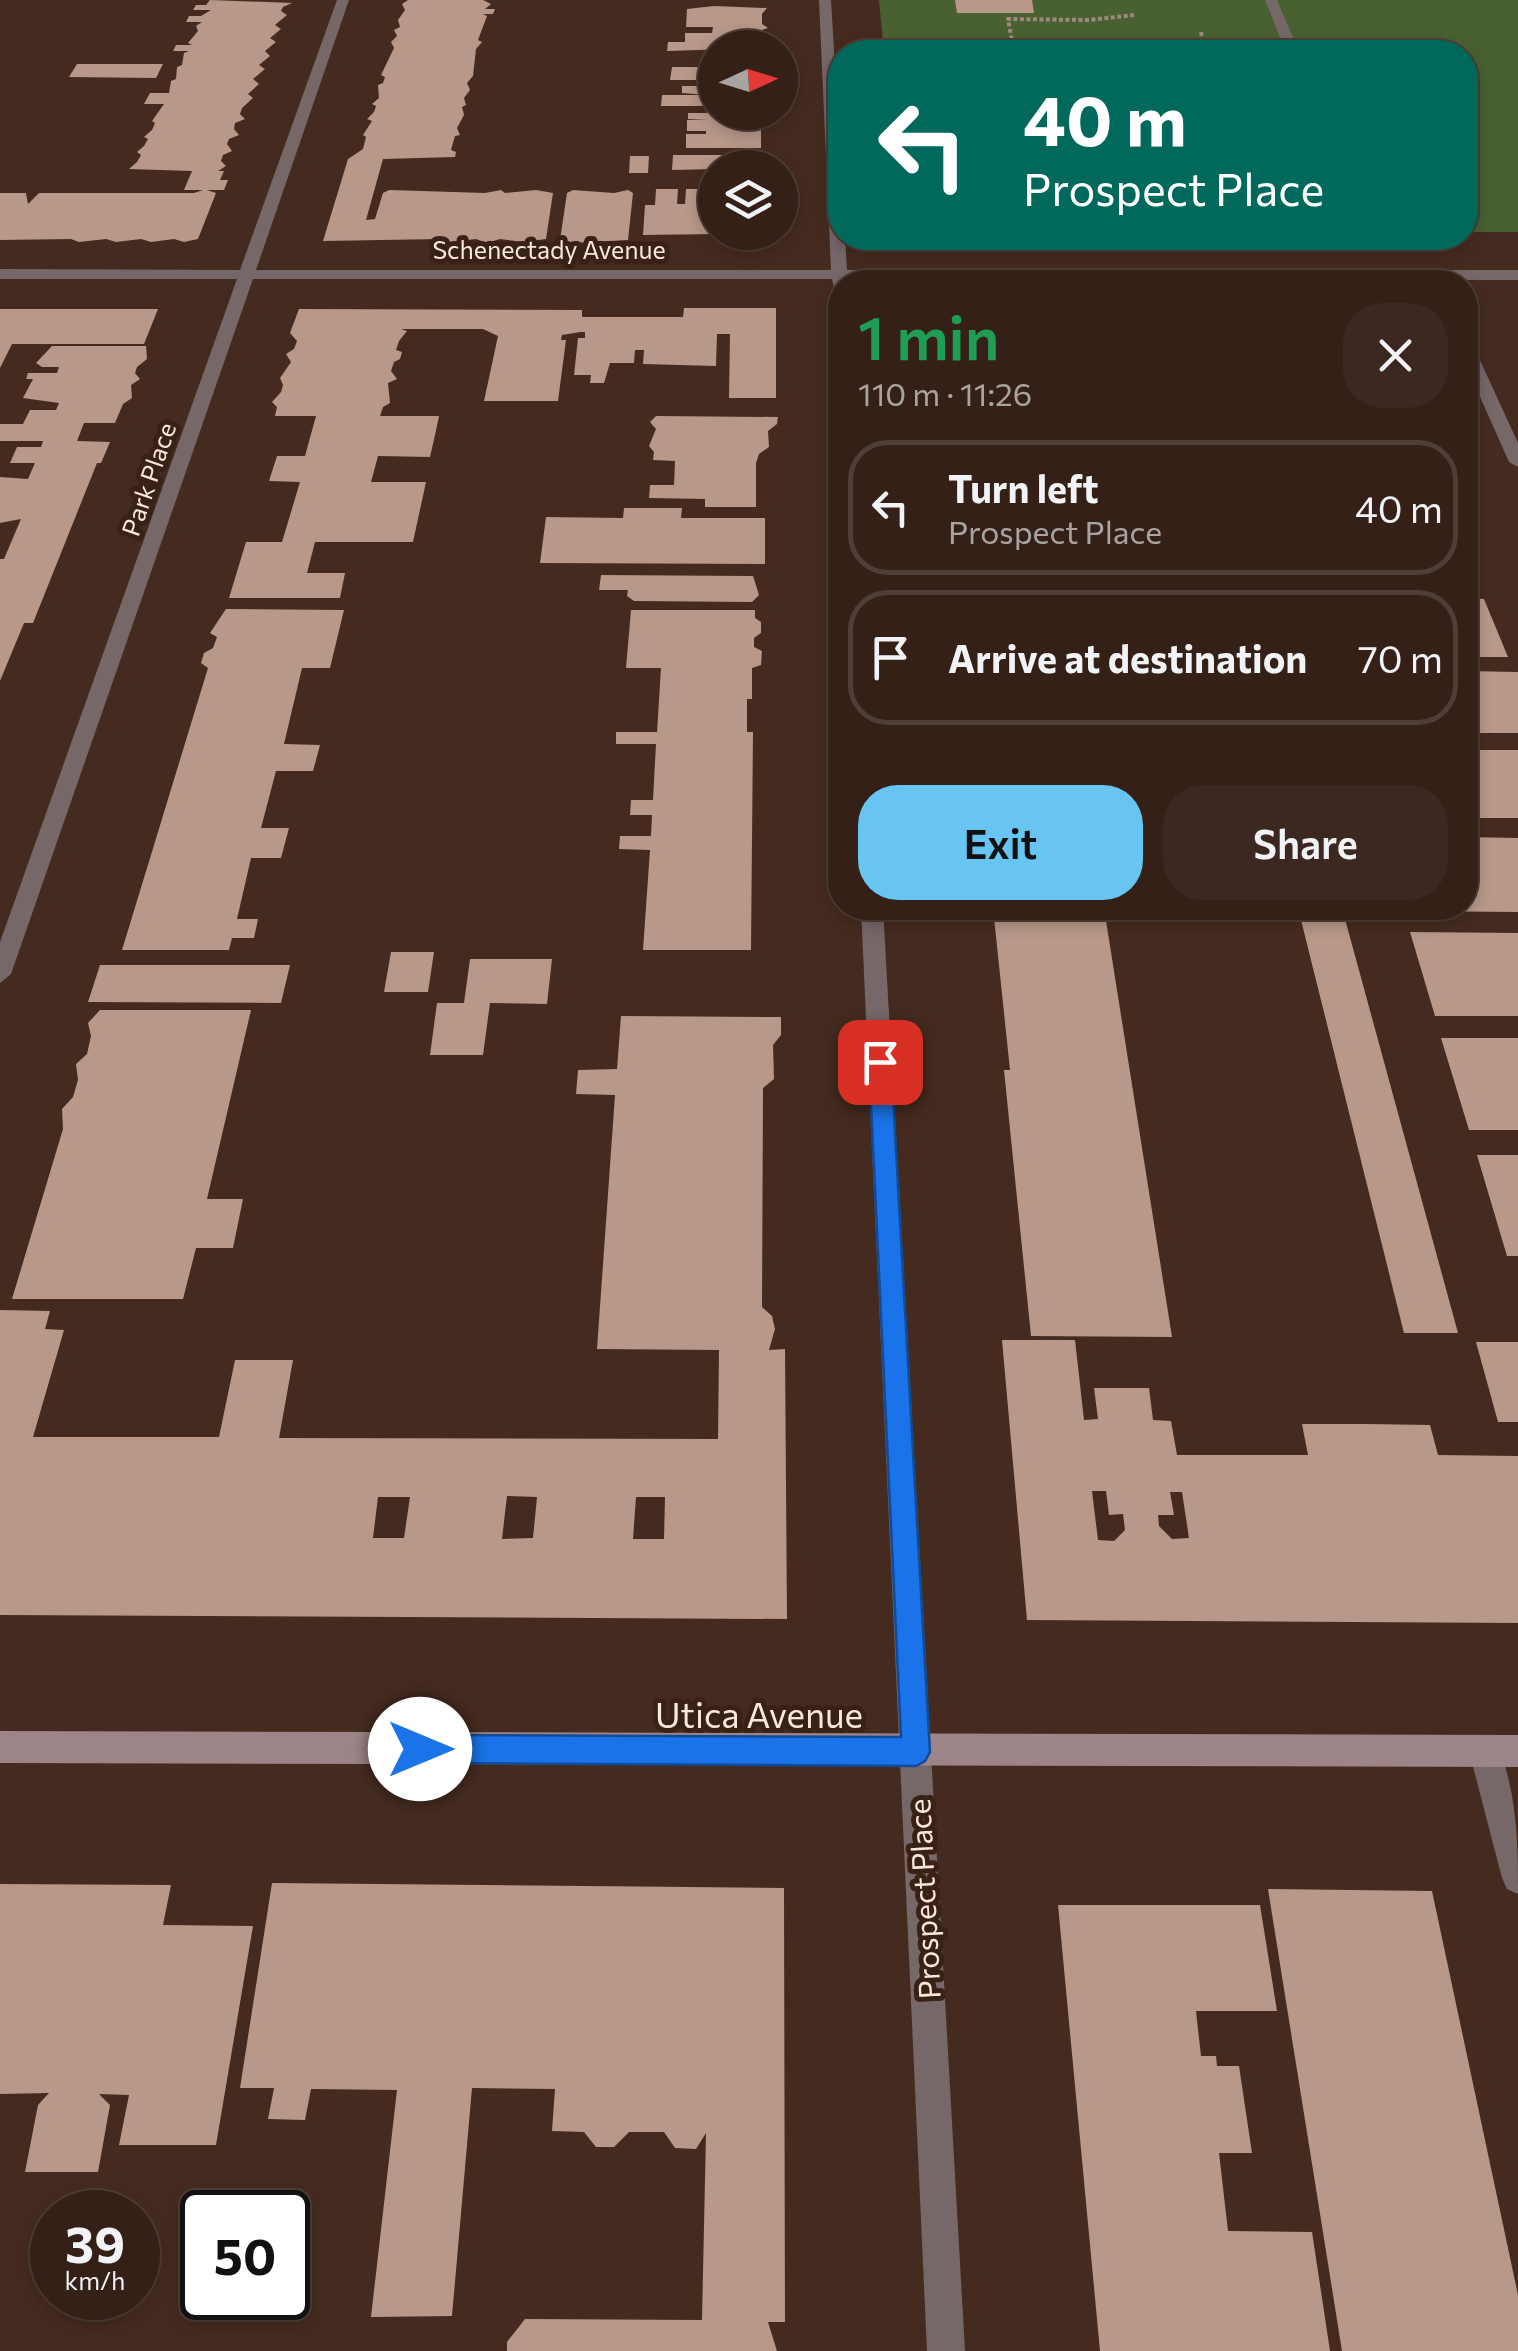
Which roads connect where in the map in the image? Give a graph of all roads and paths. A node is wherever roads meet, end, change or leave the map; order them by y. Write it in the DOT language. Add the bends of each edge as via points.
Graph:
graph roads {
  1 [pos="343,0"];
  2 [pos="825,0"];
  3 [pos="1272,0"];
  4 [pos="1134,15"];
  5 [pos="1201,32"];
  6 [pos="831,40"];
  7 [pos="1012,40"];
  8 [pos="1203,40"];
  9 [pos="1288,40"];
  10 [pos="0,274"];
  11 [pos="246,274"];
  12 [pos="1518,275"];
  13 [pos="1478,277"];
  14 [pos="828,280"];
  15 [pos="1478,374"];
  16 [pos="1518,462"];
  17 [pos="873,920"];
  18 [pos="0,974"];
  19 [pos="0,1747"];
  20 [pos="1485,1751"];
  21 [pos="1518,1751"];
  22 [pos="916,1752"];
  23 [pos="1518,1878"];
  24 [pos="946,2351"];
  1 -- 11 [label="street, Park Place"];
  2 -- 6 [label="street"];
  3 -- 9 [label="street"];
  4 -- 7 [label="path" via="1008,19"];
  5 -- 8 [label="path"];
  10 -- 11 [label="street, Schenectady Avenue"];
  11 -- 14 [label="street, Schenectady Avenue"];
  11 -- 18 [label="street, Park Place"];
  12 -- 13 [label="street, Schenectady Avenue"];
  15 -- 16 [label="street"];
  17 -- 22 [label="street, Prospect Place"];
  19 -- 22 [label="main road, Utica Avenue"];
  20 -- 21 [label="main road, Utica Avenue"];
  20 -- 22 [label="main road, Utica Avenue"];
  20 -- 23 [label="street"];
  22 -- 24 [label="street, Prospect Place"];
}
